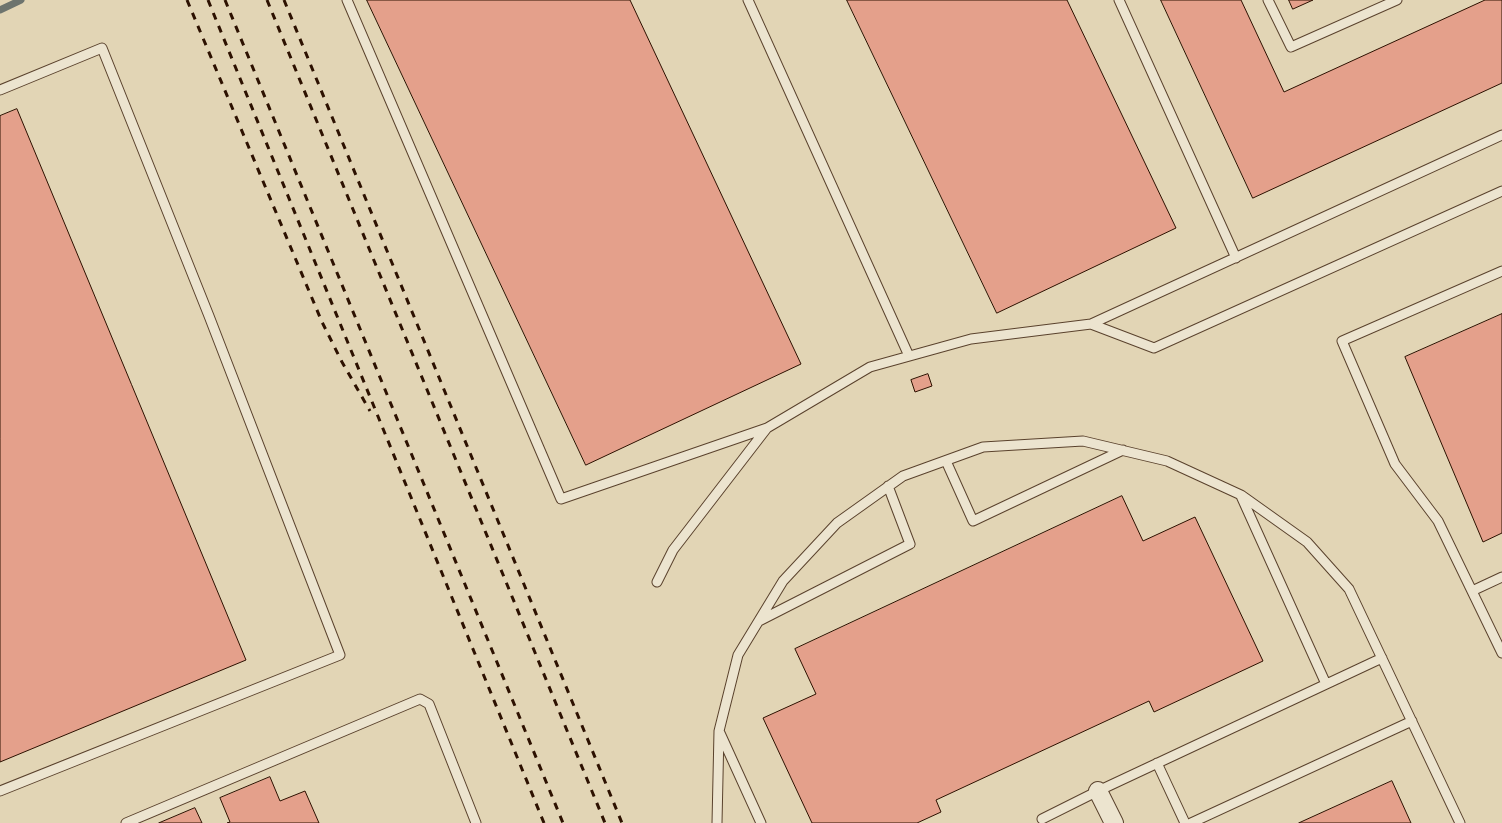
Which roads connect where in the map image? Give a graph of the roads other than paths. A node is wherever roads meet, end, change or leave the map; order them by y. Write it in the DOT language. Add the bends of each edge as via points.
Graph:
graph roads {
  1 [pos="347,0"];
  2 [pos="748,0"];
  3 [pos="1119,0"];
  4 [pos="1268,0"];
  5 [pos="1397,0"];
  6 [pos="0,90"];
  7 [pos="1502,134"];
  8 [pos="1502,191"];
  9 [pos="1236,258"];
  10 [pos="1502,270"];
  11 [pos="1091,324"];
  12 [pos="909,356"];
  13 [pos="767,428"];
  14 [pos="1123,450"];
  15 [pos="946,460"];
  16 [pos="888,486"];
  17 [pos="1241,495"];
  18 [pos="1502,577"];
  19 [pos="657,582"];
  20 [pos="1472,591"];
  21 [pos="759,621"];
  22 [pos="1502,654"];
  23 [pos="1382,658"];
  24 [pos="1326,684"];
  25 [pos="1412,721"];
  26 [pos="719,731"];
  27 [pos="1157,763"];
  28 [pos="0,791"];
  29 [pos="1098,791"];
  30 [pos="1039,822"];
  31 [pos="126,823"];
  32 [pos="476,823"];
  33 [pos="717,823"];
  34 [pos="761,823"];
  35 [pos="1114,823"];
  36 [pos="1185,823"];
  37 [pos="1191,823"];
  38 [pos="1460,823"];
  1 -- 13 [label="lane" via="561,499"];
  2 -- 12 [label="lane"];
  3 -- 9 [label="lane"];
  4 -- 5 [label="lane" via="1291,47"];
  6 -- 28 [label="lane" via="102,48 340,655"];
  7 -- 9 [label="lane"];
  8 -- 11 [label="lane" via="1154,348"];
  9 -- 11 [label="lane"];
  10 -- 20 [label="lane" via="1342,341 1395,464 1438,521"];
  11 -- 12 [label="lane" via="971,339"];
  12 -- 13 [label="lane" via="870,367"];
  13 -- 19 [label="lane" via="673,550"];
  14 -- 15 [label="lane" via="1083,441 983,447"];
  14 -- 15 [label="lane" via="973,521"];
  14 -- 17 [label="lane" via="1167,461"];
  15 -- 16 [label="lane" via="903,476"];
  16 -- 21 [label="lane" via="837,523 783,581"];
  16 -- 21 [label="lane" via="910,544"];
  17 -- 23 [label="lane" via="1307,542 1349,589"];
  17 -- 24 [label="lane"];
  18 -- 20 [label="lane"];
  20 -- 22 [label="lane"];
  21 -- 26 [label="lane" via="738,655"];
  23 -- 24 [label="lane"];
  23 -- 25 [label="lane"];
  24 -- 27 [label="lane"];
  25 -- 37 [label="lane"];
  25 -- 38 [label="lane"];
  26 -- 33 [label="lane"];
  26 -- 34 [label="lane"];
  27 -- 29 [label="lane"];
  27 -- 36 [label="lane"];
  29 -- 30 [label="lane"];
  29 -- 35 [label="street"];
  31 -- 32 [label="lane" via="420,700 429,704"];
}
